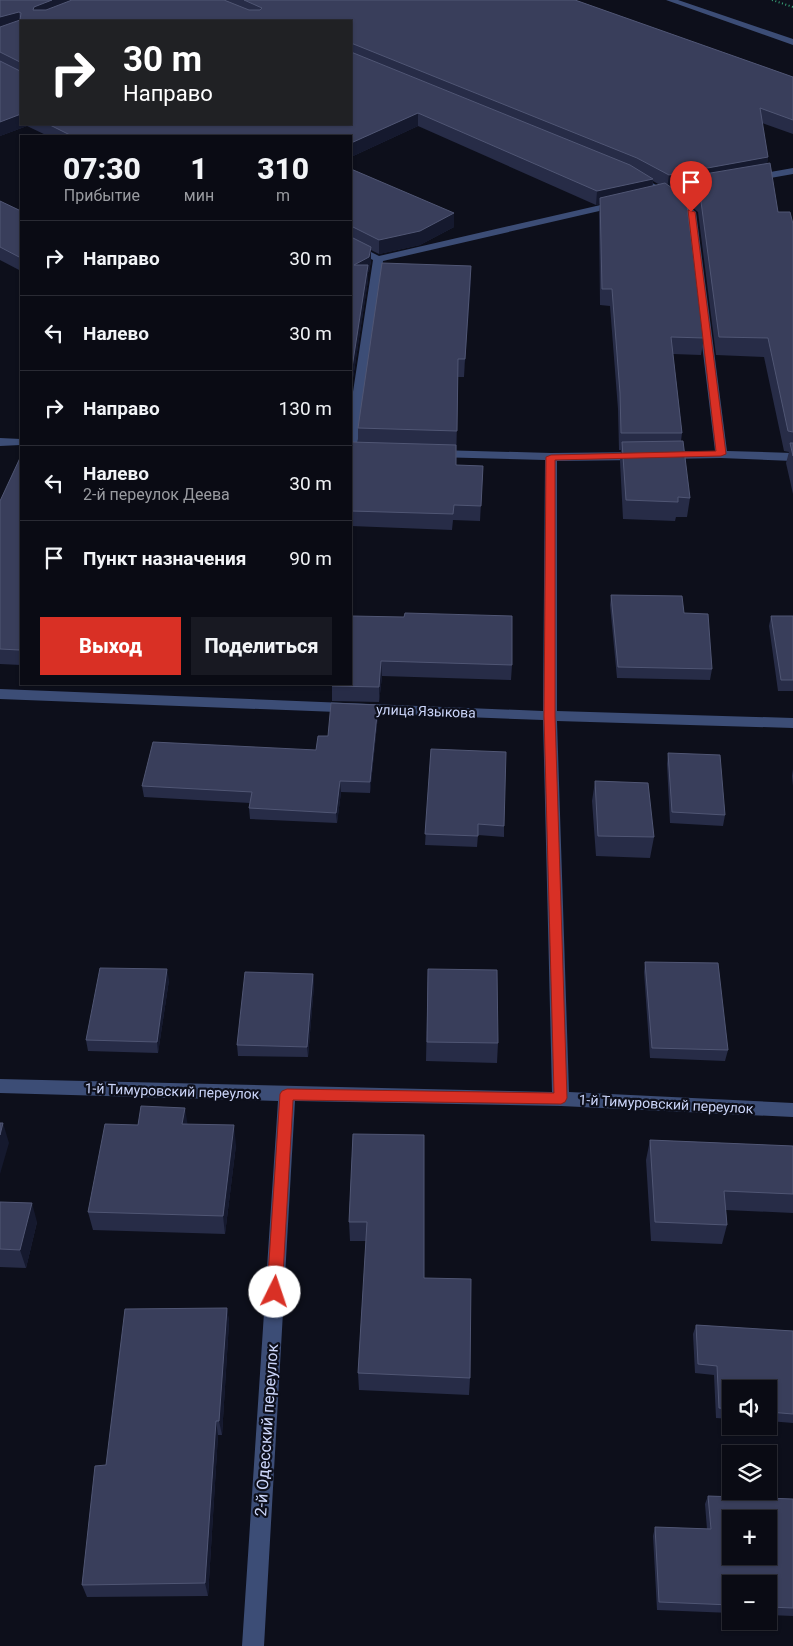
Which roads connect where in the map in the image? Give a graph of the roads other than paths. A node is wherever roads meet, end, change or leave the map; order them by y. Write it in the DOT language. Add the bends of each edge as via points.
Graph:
graph roads {
  1 [pos="670,0"];
  2 [pos="793,42"];
  3 [pos="623,171"];
  4 [pos="793,171"];
  5 [pos="744,180"];
  6 [pos="671,193"];
  7 [pos="646,198"];
  8 [pos="627,202"];
  9 [pos="352,246"];
  10 [pos="378,259"];
  11 [pos="0,442"];
  12 [pos="20,442"];
  13 [pos="355,449"];
  14 [pos="421,453"];
  15 [pos="721,454"];
  16 [pos="551,457"];
  17 [pos="793,457"];
  18 [pos="0,694"];
  19 [pos="550,716"];
  20 [pos="793,723"];
  21 [pos="0,1086"];
  22 [pos="287,1094"];
  23 [pos="561,1098"];
  24 [pos="793,1110"];
  25 [pos="253,1646"];
  1 -- 2 [label="street"];
  3 -- 6 [label="street"];
  4 -- 5 [label="street"];
  6 -- 7 [label="street"];
  6 -- 15 [label="street" via="691,212"];
  8 -- 10 [label="street"];
  9 -- 10 [label="street"];
  10 -- 13 [label="street"];
  11 -- 12 [label="street"];
  14 -- 16 [label="street"];
  15 -- 16 [label="street"];
  15 -- 17 [label="street"];
  16 -- 19 [label="street"];
  18 -- 19 [label="street, улица Языкова"];
  19 -- 20 [label="street, улица Языкова"];
  19 -- 23 [label="street"];
  21 -- 22 [label="street, 1-й Тимуровский переулок"];
  22 -- 23 [label="street, 1-й Тимуровский переулок"];
  22 -- 25 [label="street, 2-й Одесский переулок"];
  23 -- 24 [label="street, 1-й Тимуровский переулок"];
}
